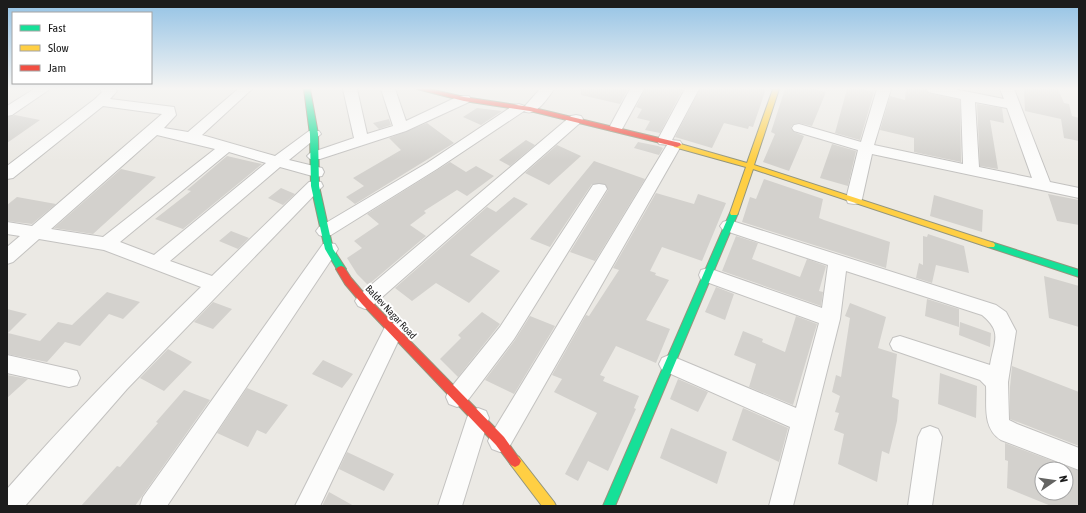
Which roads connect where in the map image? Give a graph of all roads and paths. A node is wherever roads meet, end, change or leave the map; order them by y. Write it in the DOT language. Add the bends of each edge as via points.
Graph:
graph roads {
  1 [pos="82,113"];
  2 [pos="169,113"];
  3 [pos="217,113"];
  4 [pos="311,113"];
  5 [pos="355,113"];
  6 [pos="396,113"];
  7 [pos="434,113"];
  8 [pos="516,113"];
  9 [pos="547,113"];
  10 [pos="624,113"];
  11 [pos="682,113"];
  12 [pos="767,113"];
  13 [pos="876,113"];
  14 [pos="969,113"];
  15 [pos="1015,113"];
  16 [pos="576,119"];
  17 [pos="401,128"];
  18 [pos="616,128"];
  19 [pos="799,128"];
  20 [pos="154,130"];
  21 [pos="314,134"];
  22 [pos="191,137"];
  23 [pos="362,142"];
  24 [pos="670,143"];
  25 [pos="228,146"];
  26 [pos="866,148"];
  27 [pos="315,156"];
  28 [pos="279,160"];
  29 [pos="750,166"];
  30 [pos="971,171"];
  31 [pos="7,174"];
  32 [pos="316,179"];
  33 [pos="1043,185"];
  34 [pos="599,189"];
  35 [pos="1079,193"];
  36 [pos="854,199"];
  37 [pos="729,226"];
  38 [pos="7,228"];
  39 [pos="37,232"];
  40 [pos="327,240"];
  41 [pos="106,244"];
  42 [pos="7,257"];
  43 [pos="838,261"];
  44 [pos="156,263"];
  45 [pos="1079,274"];
  46 [pos="708,276"];
  47 [pos="215,284"];
  48 [pos="365,301"];
  49 [pos="830,319"];
  50 [pos="393,331"];
  51 [pos="900,344"];
  52 [pos="7,364"];
  53 [pos="669,364"];
  54 [pos="69,378"];
  55 [pos="997,382"];
  56 [pos="457,397"];
  57 [pos="478,418"];
  58 [pos="802,421"];
  59 [pos="930,437"];
  60 [pos="500,441"];
  61 [pos="1079,460"];
  62 [pos="9,506"];
  63 [pos="152,506"];
  64 [pos="307,506"];
  65 [pos="450,506"];
  66 [pos="550,506"];
  67 [pos="609,506"];
  68 [pos="781,506"];
  69 [pos="920,506"];
  1 -- 31 [label="street"];
  2 -- 20 [label="street"];
  3 -- 22 [label="street"];
  4 -- 21 [label="street, Baldev Nagar Road"];
  5 -- 23 [label="street"];
  6 -- 17 [label="street"];
  7 -- 17 [label="street"];
  8 -- 40 [label="street" via="432,166"];
  9 -- 16 [label="street"];
  10 -- 18 [label="street"];
  11 -- 24 [label="street"];
  12 -- 29 [label="street"];
  13 -- 26 [label="street"];
  14 -- 30 [label="street"];
  15 -- 33 [label="street"];
  16 -- 18 [label="street"];
  16 -- 48 [label="street"];
  17 -- 23 [label="street"];
  18 -- 24 [label="street"];
  19 -- 26 [label="street"];
  20 -- 22 [label="street"];
  20 -- 39 [label="street"];
  21 -- 27 [label="street, Baldev Nagar Road"];
  21 -- 28 [label="street"];
  22 -- 25 [label="street"];
  23 -- 27 [label="street"];
  24 -- 29 [label="street"];
  24 -- 60 [label="street"];
  25 -- 28 [label="street"];
  25 -- 41 [label="street"];
  26 -- 30 [label="street"];
  26 -- 36 [label="street"];
  27 -- 32 [label="street, Baldev Nagar Road"];
  28 -- 32 [label="street"];
  28 -- 44 [label="street"];
  29 -- 36 [label="street"];
  29 -- 37 [label="street"];
  30 -- 33 [label="street"];
  32 -- 40 [label="street, Baldev Nagar Road"];
  32 -- 47 [label="street"];
  33 -- 35 [label="street"];
  34 -- 56 [label="street" via="507,333"];
  36 -- 45 [label="street"];
  37 -- 43 [label="street"];
  37 -- 46 [label="street"];
  38 -- 39 [label="street"];
  39 -- 41 [label="street"];
  39 -- 42 [label="street"];
  40 -- 48 [label="street, Baldev Nagar Road" via="348,281"];
  40 -- 63 [label="street"];
  41 -- 44 [label="street"];
  43 -- 49 [label="street"];
  43 -- 55 [label="street" via="989,310 999,318 1006,331"];
  44 -- 47 [label="street"];
  46 -- 49 [label="street"];
  46 -- 53 [label="street"];
  47 -- 62 [label="street" via="53,453"];
  48 -- 50 [label="street, Baldev Nagar Road"];
  49 -- 58 [label="street"];
  50 -- 56 [label="street, Baldev Nagar Road"];
  50 -- 64 [label="street"];
  51 -- 55 [label="street" via="988,373"];
  52 -- 54 [label="street"];
  53 -- 58 [label="street"];
  53 -- 67 [label="street"];
  55 -- 61 [label="street" via="998,421 1001,427"];
  56 -- 57 [label="street, Baldev Nagar Road"];
  57 -- 60 [label="street, Baldev Nagar Road"];
  57 -- 65 [label="street"];
  58 -- 68 [label="street"];
  59 -- 69 [label="street"];
  60 -- 66 [label="street, Baldev Nagar Road"];
}
